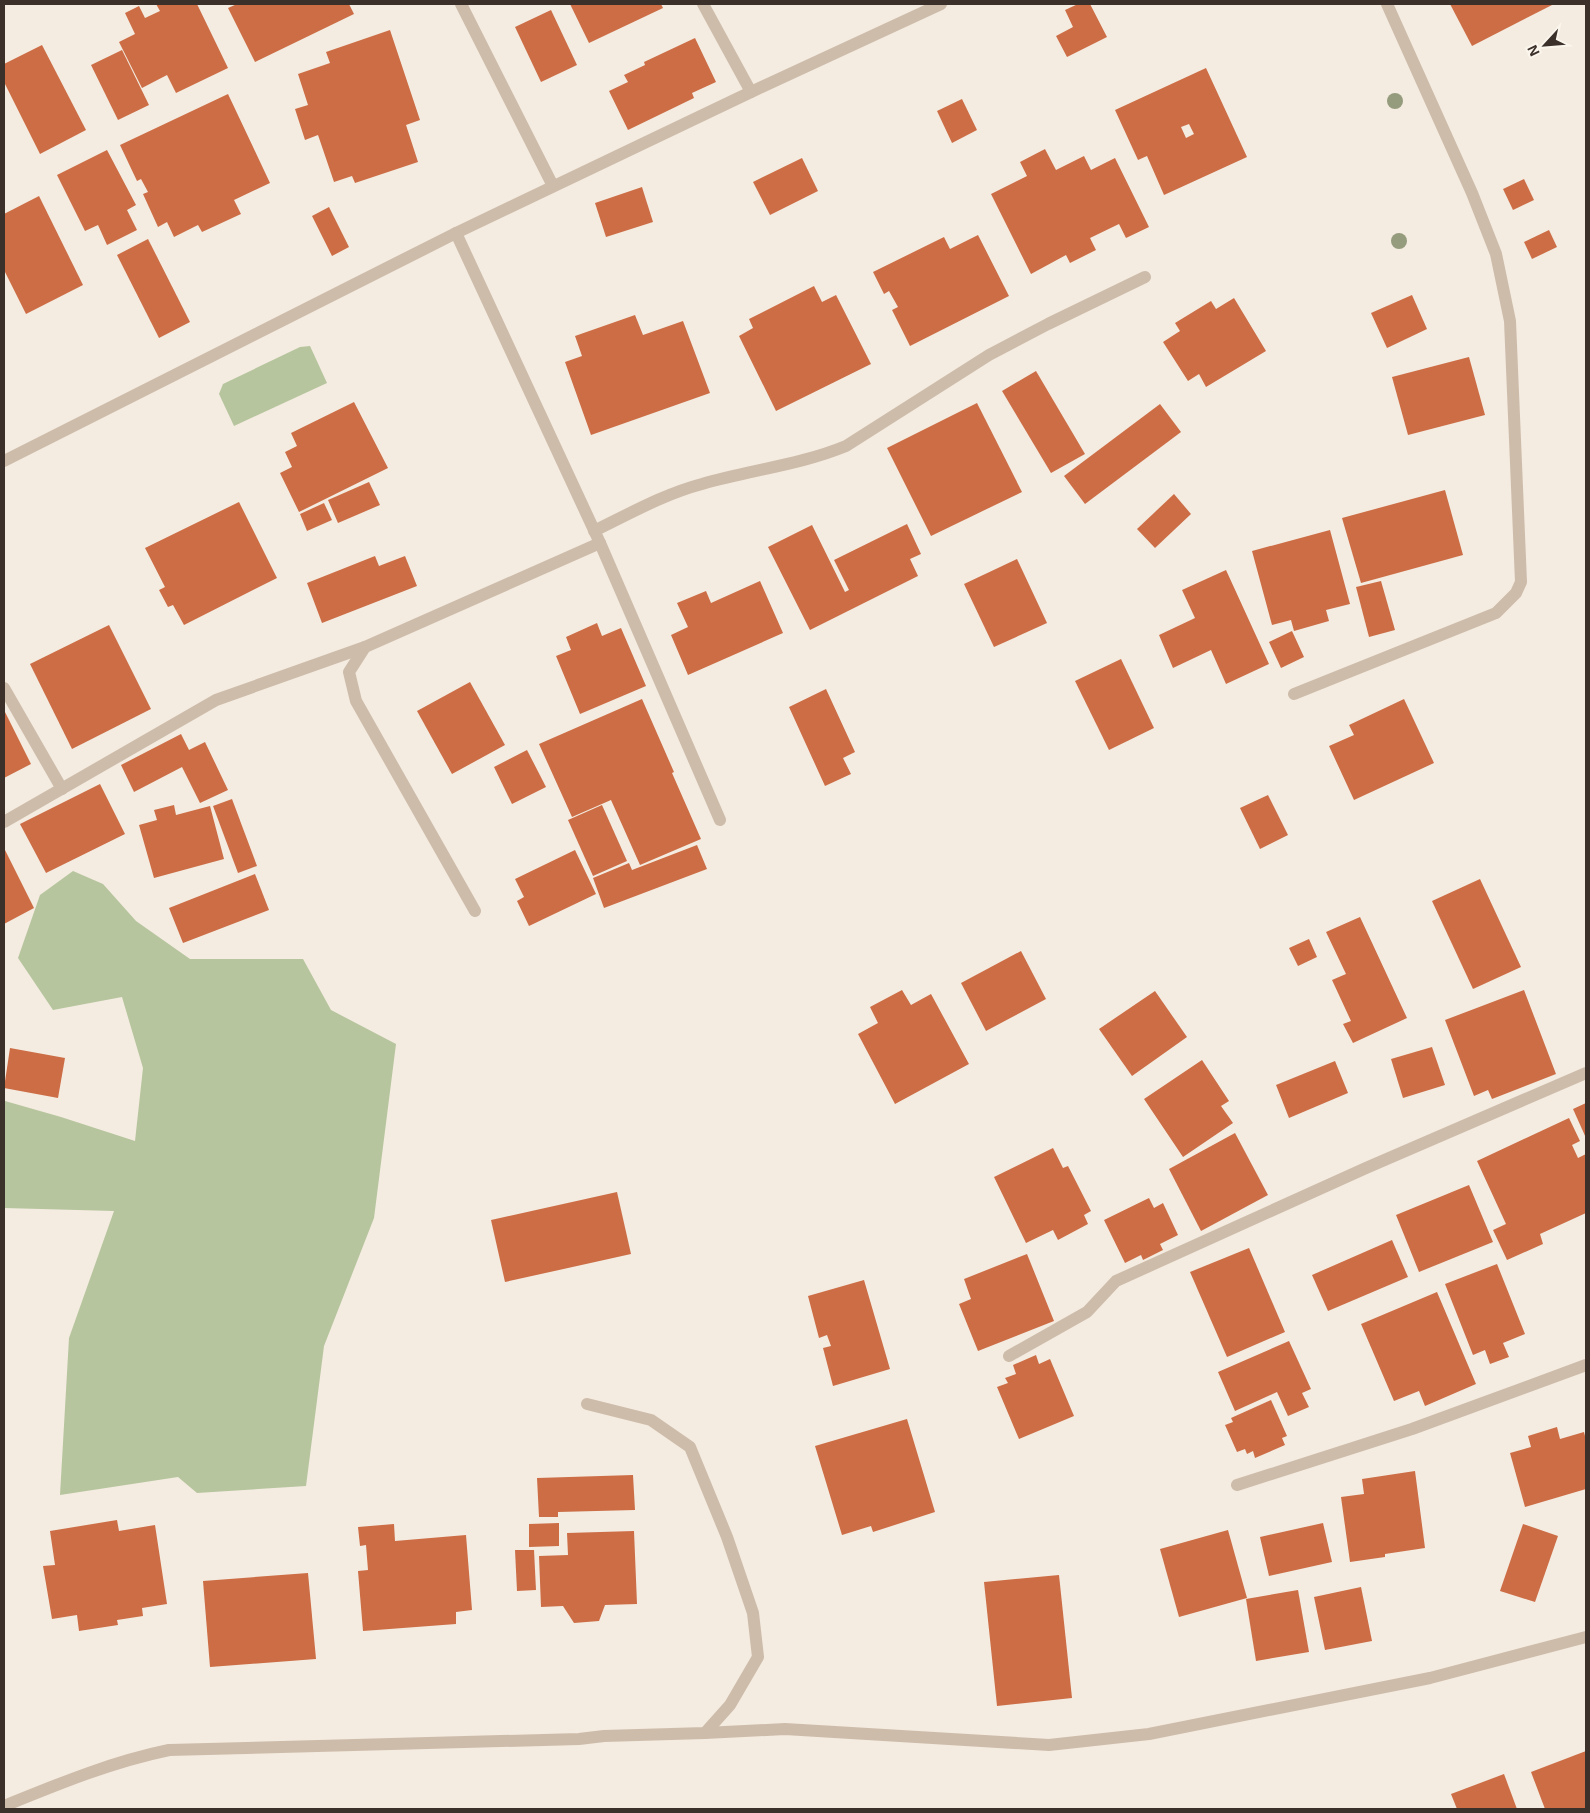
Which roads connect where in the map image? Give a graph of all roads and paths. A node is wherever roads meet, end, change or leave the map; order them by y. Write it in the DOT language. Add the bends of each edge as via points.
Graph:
graph roads {
  1 [pos="461,4"];
  2 [pos="703,4"];
  3 [pos="941,4"];
  4 [pos="1387,4"];
  5 [pos="751,92"];
  6 [pos="553,186"];
  7 [pos="456,233"];
  8 [pos="1145,277"];
  9 [pos="4,461"];
  10 [pos="594,531"];
  11 [pos="600,543"];
  12 [pos="365,647"];
  13 [pos="4,688"];
  14 [pos="1294,694"];
  15 [pos="62,789"];
  16 [pos="720,820"];
  17 [pos="4,822"];
  18 [pos="475,911"];
  19 [pos="1586,1073"];
  20 [pos="1009,1356"];
  21 [pos="1586,1365"];
  22 [pos="587,1404"];
  23 [pos="1237,1485"];
  24 [pos="1586,1637"];
  25 [pos="705,1732"];
  26 [pos="4,1806"];
  1 -- 6 [label="street"];
  2 -- 5 [label="street"];
  3 -- 5 [label="street"];
  4 -- 14 [label="street" via="1496,254 1510,321 1521,582 1516,593 1496,613"];
  5 -- 6 [label="street"];
  6 -- 7 [label="street"];
  7 -- 9 [label="street"];
  7 -- 10 [label="street"];
  8 -- 10 [label="street" via="989,355 846,446 674,493"];
  10 -- 11 [label="street"];
  11 -- 12 [label="street"];
  11 -- 16 [label="street"];
  12 -- 15 [label="street" via="216,700"];
  12 -- 18 [label="street" via="349,672 356,701"];
  13 -- 15 [label="street"];
  15 -- 17 [label="street"];
  19 -- 20 [label="street" via="1116,1281 1087,1312"];
  21 -- 23 [label="street" via="1412,1429"];
  22 -- 25 [label="street" via="651,1420 690,1446 727,1537 753,1613 758,1656 730,1705"];
  24 -- 25 [label="street" via="1430,1678 1140,1735 1049,1745 785,1729"];
  25 -- 26 [label="street" via="579,1739 169,1750 92,1771"];
}
